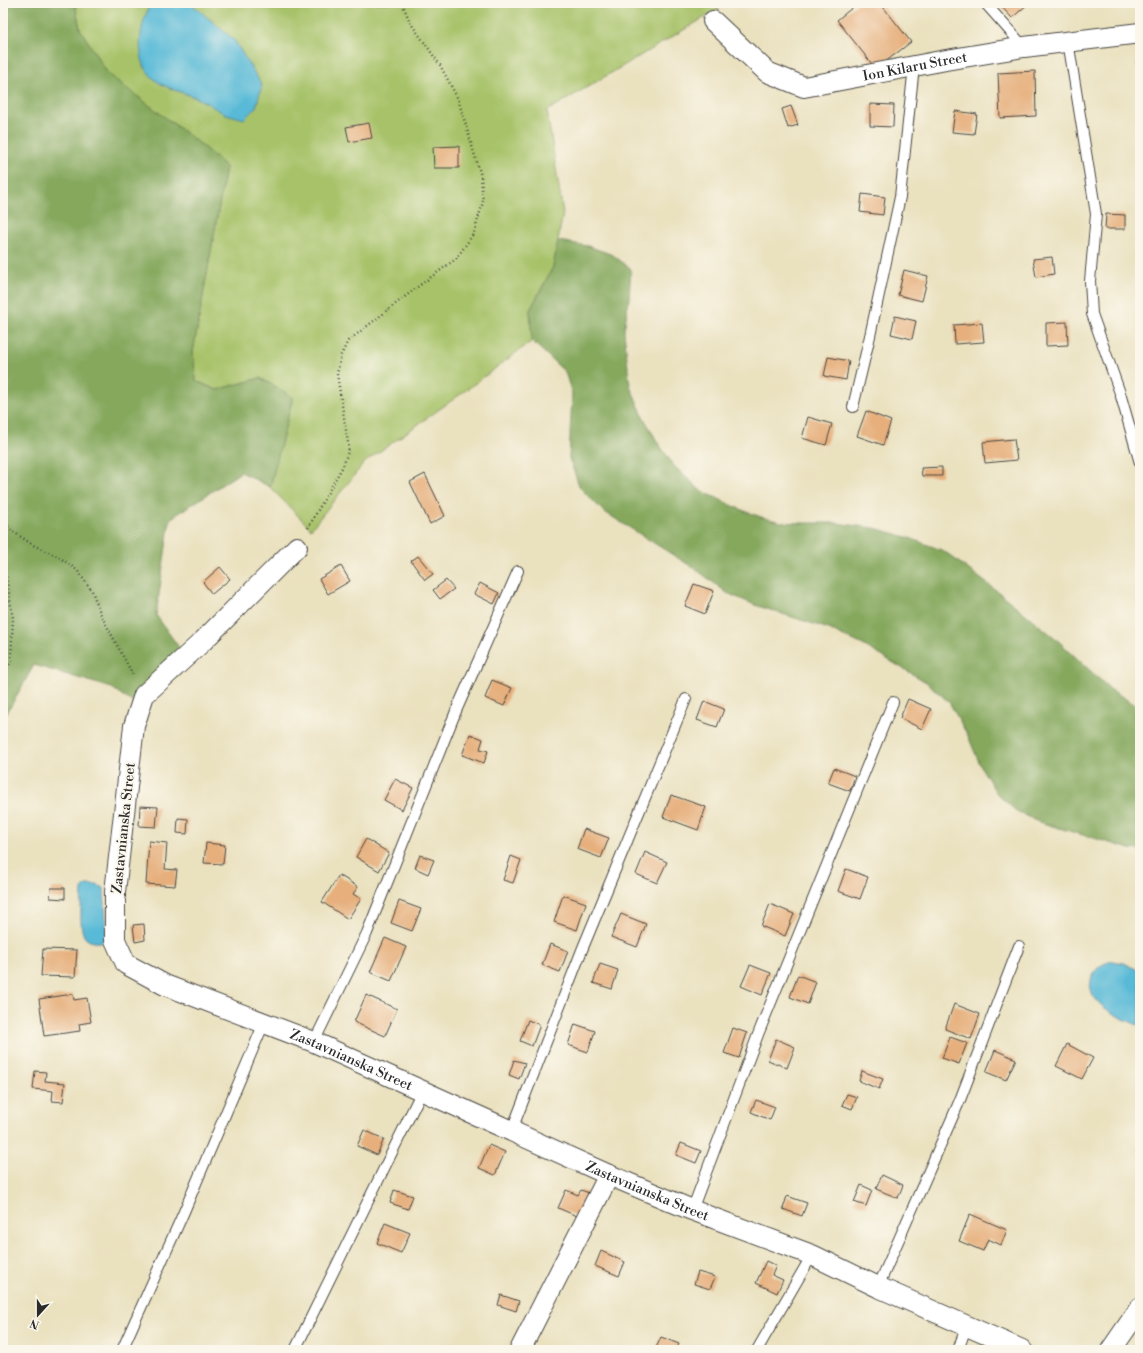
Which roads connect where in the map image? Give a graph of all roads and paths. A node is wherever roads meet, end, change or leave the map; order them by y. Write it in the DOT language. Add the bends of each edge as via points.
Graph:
graph roads {
  1 [pos="402,3"];
  2 [pos="985,3"];
  3 [pos="713,21"];
  4 [pos="1140,33"];
  5 [pos="1068,41"];
  6 [pos="1024,47"];
  7 [pos="914,66"];
  8 [pos="853,407"];
  9 [pos="1140,464"];
  10 [pos="3,520"];
  11 [pos="296,547"];
  12 [pos="3,556"];
  13 [pos="518,571"];
  14 [pos="3,676"];
  15 [pos="144,695"];
  16 [pos="686,699"];
  17 [pos="894,702"];
  18 [pos="1019,946"];
  19 [pos="264,1023"];
  20 [pos="314,1042"];
  21 [pos="422,1092"];
  22 [pos="511,1132"];
  23 [pos="609,1175"];
  24 [pos="692,1210"];
  25 [pos="812,1255"];
  26 [pos="878,1287"];
  27 [pos="1140,1308"];
  28 [pos="967,1325"];
  29 [pos="122,1350"];
  30 [pos="295,1350"];
  31 [pos="520,1350"];
  32 [pos="757,1350"];
  33 [pos="958,1350"];
  34 [pos="1022,1350"];
  35 [pos="1111,1350"];
  1 -- 11 [label="path" via="410,22 440,65 458,99 481,176 483,202 474,233 456,259 348,340 341,355 337,374 349,449 343,466"];
  2 -- 6 [label="lane"];
  3 -- 7 [label="street, Ion Kilaru Street" via="767,72 804,87"];
  4 -- 5 [label="street, Ion Kilaru Street"];
  5 -- 6 [label="street, Ion Kilaru Street"];
  5 -- 9 [label="lane" via="1096,214 1090,281 1092,314 1120,393"];
  6 -- 7 [label="street, Ion Kilaru Street"];
  7 -- 8 [label="lane" via="900,197"];
  10 -- 15 [label="path" via="11,530 33,545 59,557 77,570 92,591 101,615"];
  11 -- 15 [label="street, Zastavnianska Street" via="202,642"];
  12 -- 14 [label="path" via="13,618 11,661"];
  13 -- 20 [label="lane" via="456,711 367,933"];
  15 -- 19 [label="street, Zastavnianska Street" via="134,726 126,788 115,892 115,940 126,964 165,985"];
  16 -- 22 [label="lane" via="582,950"];
  17 -- 24 [label="lane" via="759,1032"];
  18 -- 26 [label="lane" via="960,1100"];
  19 -- 20 [label="street, Zastavnianska Street"];
  19 -- 29 [label="lane"];
  20 -- 21 [label="street, Zastavnianska Street"];
  21 -- 22 [label="street, Zastavnianska Street"];
  21 -- 30 [label="lane"];
  22 -- 23 [label="street, Zastavnianska Street"];
  23 -- 24 [label="street, Zastavnianska Street"];
  23 -- 31 [label="street"];
  24 -- 25 [label="street, Zastavnianska Street"];
  25 -- 26 [label="street, Zastavnianska Street"];
  25 -- 32 [label="lane"];
  26 -- 28 [label="street, Zastavnianska Street"];
  27 -- 35 [label="street"];
  28 -- 33 [label="lane"];
  28 -- 34 [label="street, Zastavnianska Street"];
}
